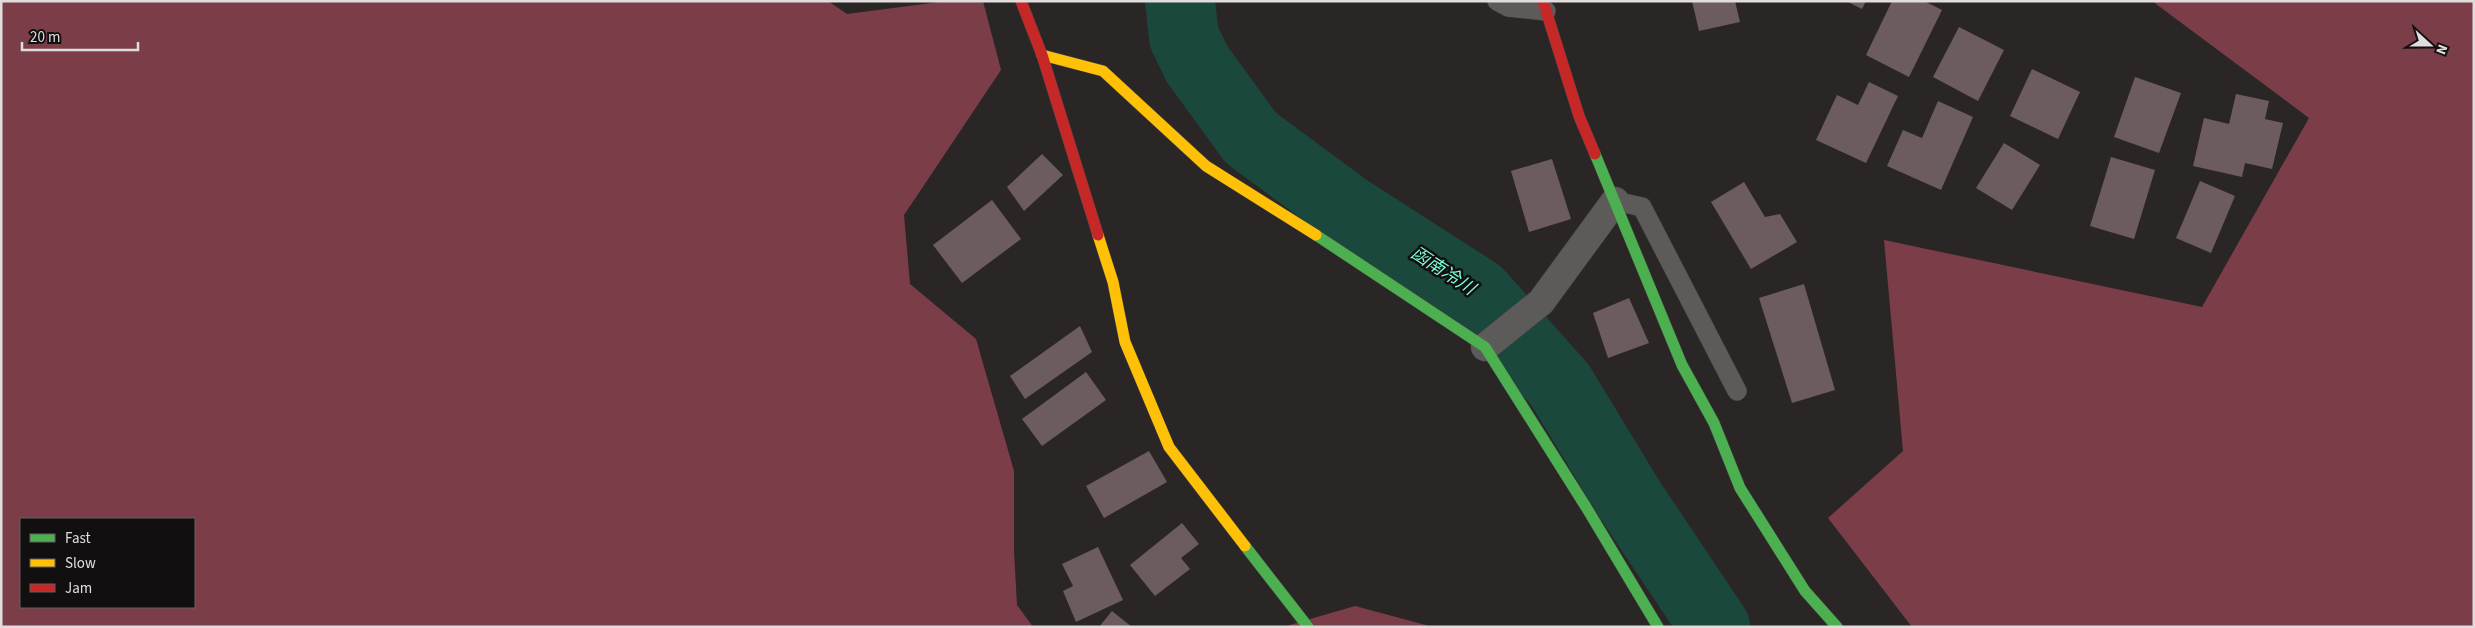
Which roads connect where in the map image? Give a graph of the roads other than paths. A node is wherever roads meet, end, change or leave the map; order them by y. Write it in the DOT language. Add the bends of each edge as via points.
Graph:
graph roads {
  1 [pos="1021,1"];
  2 [pos="1497,1"];
  3 [pos="1545,6"];
  4 [pos="1042,55"];
  5 [pos="1615,201"];
  6 [pos="1485,346"];
  7 [pos="1737,391"];
  8 [pos="1308,627"];
  9 [pos="1658,627"];
  10 [pos="1837,627"];
  1 -- 4 [label="street"];
  2 -- 3 [label="lane" via="1508,7"];
  3 -- 5 [label="street" via="1579,116"];
  4 -- 6 [label="street" via="1103,71 1206,166"];
  4 -- 8 [label="street" via="1113,282 1125,342 1169,447"];
  5 -- 6 [label="street" via="1541,302"];
  5 -- 7 [label="lane" via="1642,207"];
  5 -- 10 [label="street" via="1682,365 1714,423 1740,488 1805,590"];
  6 -- 9 [label="street"];
}
